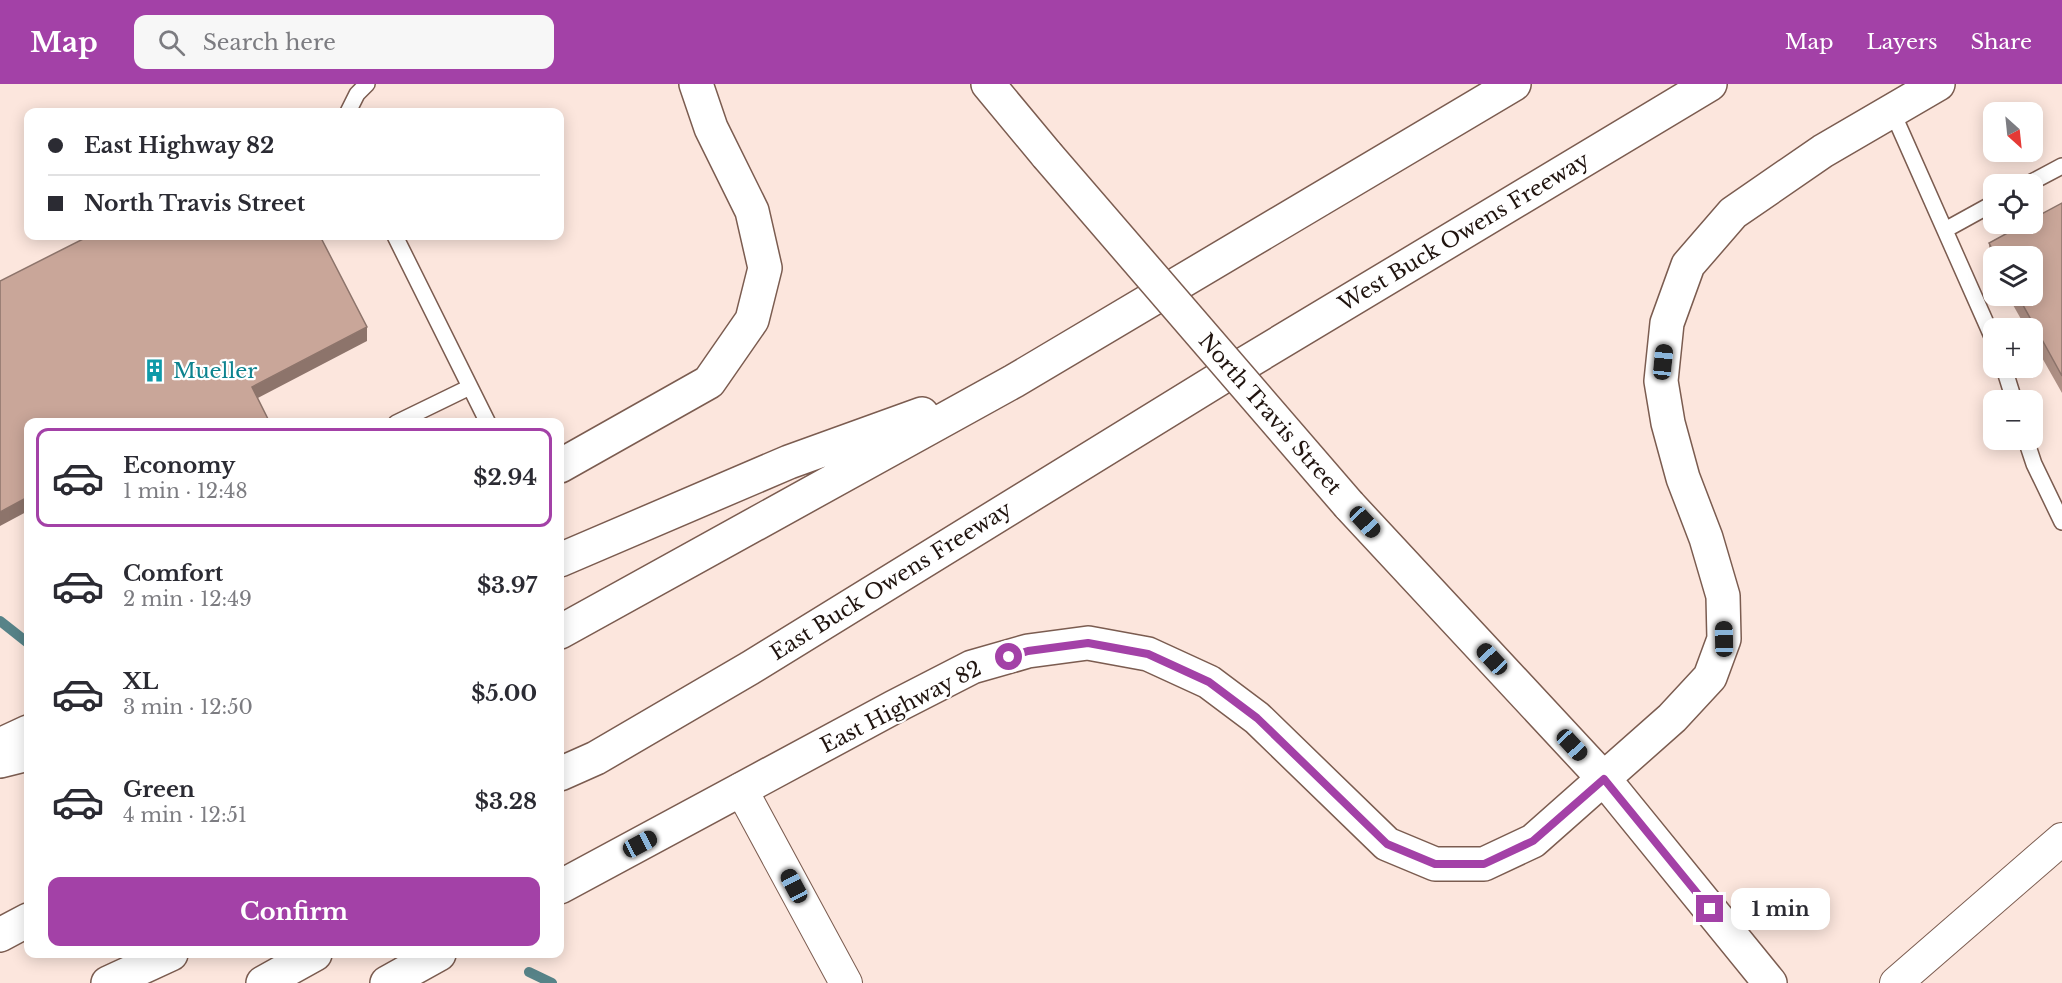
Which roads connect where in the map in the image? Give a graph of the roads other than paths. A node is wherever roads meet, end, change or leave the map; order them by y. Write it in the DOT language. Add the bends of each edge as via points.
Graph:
graph roads {
  1 [pos="367,84"];
  2 [pos="696,84"];
  3 [pos="988,84"];
  4 [pos="1514,84"];
  5 [pos="1710,84"];
  6 [pos="1938,84"];
  7 [pos="350,108"];
  8 [pos="1892,111"];
  9 [pos="2062,166"];
  10 [pos="2043,176"];
  11 [pos="1983,209"];
  12 [pos="1945,230"];
  13 [pos="397,240"];
  14 [pos="1984,318"];
  15 [pos="1219,379"];
  16 [pos="1014,381"];
  17 [pos="470,387"];
  18 [pos="406,418"];
  19 [pos="486,418"];
  20 [pos="2029,450"];
  21 [pos="564,464"];
  22 [pos="2062,522"];
  23 [pos="564,558"];
  24 [pos="564,630"];
  25 [pos="24,734"];
  26 [pos="0,745"];
  27 [pos="24,755"];
  28 [pos="596,758"];
  29 [pos="0,761"];
  30 [pos="564,772"];
  31 [pos="1604,779"];
  32 [pos="564,789"];
  33 [pos="741,789"];
  34 [pos="2062,839"];
  35 [pos="564,885"];
  36 [pos="24,922"];
  37 [pos="0,935"];
  38 [pos="162,958"];
  39 [pos="308,958"];
  40 [pos="432,958"];
  41 [pos="108,983"];
  42 [pos="263,983"];
  43 [pos="387,983"];
  44 [pos="846,983"];
  45 [pos="1770,983"];
  46 [pos="1896,983"];
  1 -- 7 [label="lane"];
  2 -- 21 [label="main road" via="711,128 752,211 765,268 752,320 709,382"];
  3 -- 31 [label="main road, North Travis Street, bridge" via="1349,505"];
  4 -- 16 [label="main road"];
  5 -- 15 [label="main road, West Buck Owens Freeway"];
  6 -- 8 [label="main road, East Highway 82"];
  8 -- 12 [label="lane"];
  8 -- 31 [label="main road, East Highway 82" via="1823,151 1733,213 1688,265 1667,323 1661,381 1683,478 1723,596 1724,639 1710,677 1672,718"];
  9 -- 10 [label="lane"];
  11 -- 12 [label="lane"];
  12 -- 14 [label="lane"];
  13 -- 17 [label="lane"];
  15 -- 28 [label="main road, East Buck Owens Freeway" via="750,668"];
  16 -- 23 [label="main road" via="789,462"];
  16 -- 24 [label="main road"];
  17 -- 18 [label="lane"];
  17 -- 19 [label="lane"];
  20 -- 22 [label="lane"];
  25 -- 26 [label="main road"];
  27 -- 29 [label="main road"];
  28 -- 30 [label="main road, East Buck Owens Freeway"];
  28 -- 32 [label="main road"];
  31 -- 33 [label="main road, East Highway 82" via="1533,841 1484,864 1435,864 1387,844 1257,718 1209,682 1148,654 1088,643 1028,651 972,667"];
  31 -- 45 [label="main road, North Travis Street"];
  33 -- 35 [label="main road, East Highway 82"];
  33 -- 44 [label="street"];
  34 -- 46 [label="street"];
  36 -- 37 [label="main road"];
  38 -- 41 [label="main road"];
  39 -- 42 [label="main road"];
  40 -- 43 [label="main road"];
}
